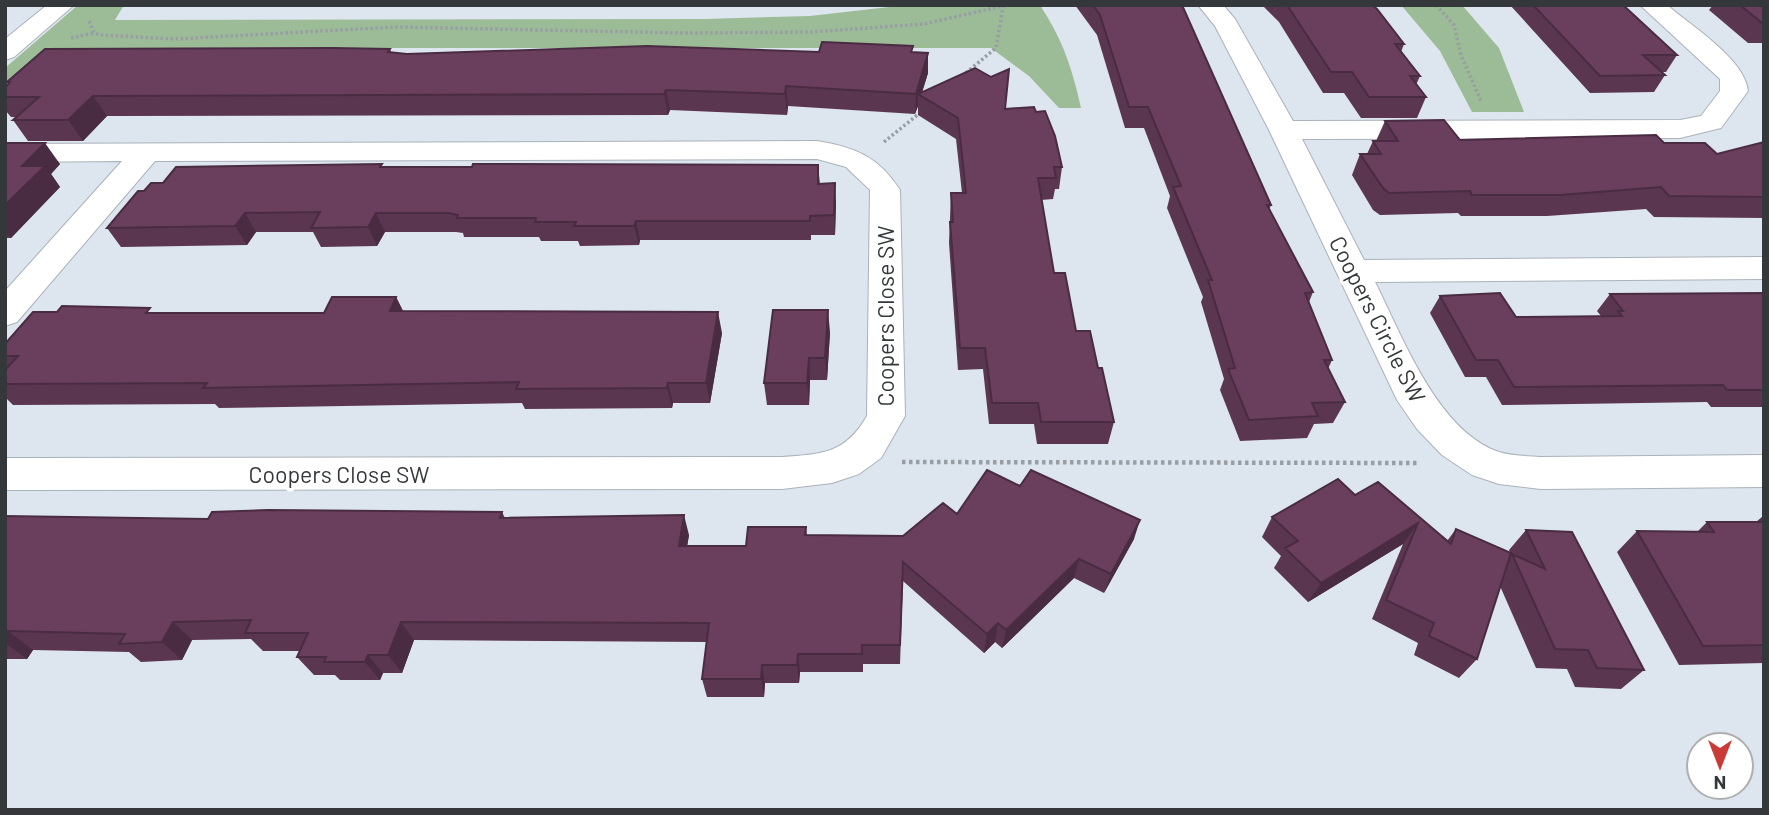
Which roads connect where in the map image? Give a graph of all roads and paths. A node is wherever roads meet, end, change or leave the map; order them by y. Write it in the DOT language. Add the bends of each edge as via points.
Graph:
graph roads {
  1 [pos="1210,5"];
  2 [pos="1436,5"];
  3 [pos="1652,5"];
  4 [pos="1005,6"];
  5 [pos="71,10"];
  6 [pos="5,52"];
  7 [pos="957,80"];
  8 [pos="928,106"];
  9 [pos="1494,129"];
  10 [pos="1283,130"];
  11 [pos="147,152"];
  12 [pos="5,153"];
  13 [pos="859,160"];
  14 [pos="1764,268"];
  15 [pos="1352,271"];
  16 [pos="5,314"];
  17 [pos="850,462"];
  18 [pos="1485,463"];
  19 [pos="1764,471"];
  20 [pos="5,474"];
  1 -- 10 [label="street, Coopers Circle SW" via="1226,24"];
  2 -- 9 [label="path" via="1454,26 1461,55"];
  3 -- 9 [label="street" via="1733,78 1734,91 1711,122 1680,129"];
  4 -- 5 [label="path" via="948,21 866,31 587,34 350,27 219,40 100,35 94,33 88,19"];
  4 -- 7 [label="path" via="996,48"];
  5 -- 6 [label="street"];
  8 -- 13 [label="path"];
  9 -- 10 [label="street"];
  10 -- 15 [label="street, Coopers Circle SW"];
  11 -- 12 [label="street"];
  11 -- 13 [label="street" via="817,149"];
  11 -- 16 [label="street"];
  13 -- 17 [label="street, Coopers Close SW" via="875,173 885,190 886,416 873,442"];
  14 -- 15 [label="street"];
  15 -- 18 [label="street, Coopers Circle SW" via="1416,400 1436,427"];
  17 -- 18 [label="path"];
  17 -- 20 [label="street, Coopers Close SW" via="824,470 782,473"];
  18 -- 19 [label="street, Coopers Circle SW" via="1545,472"];
}
